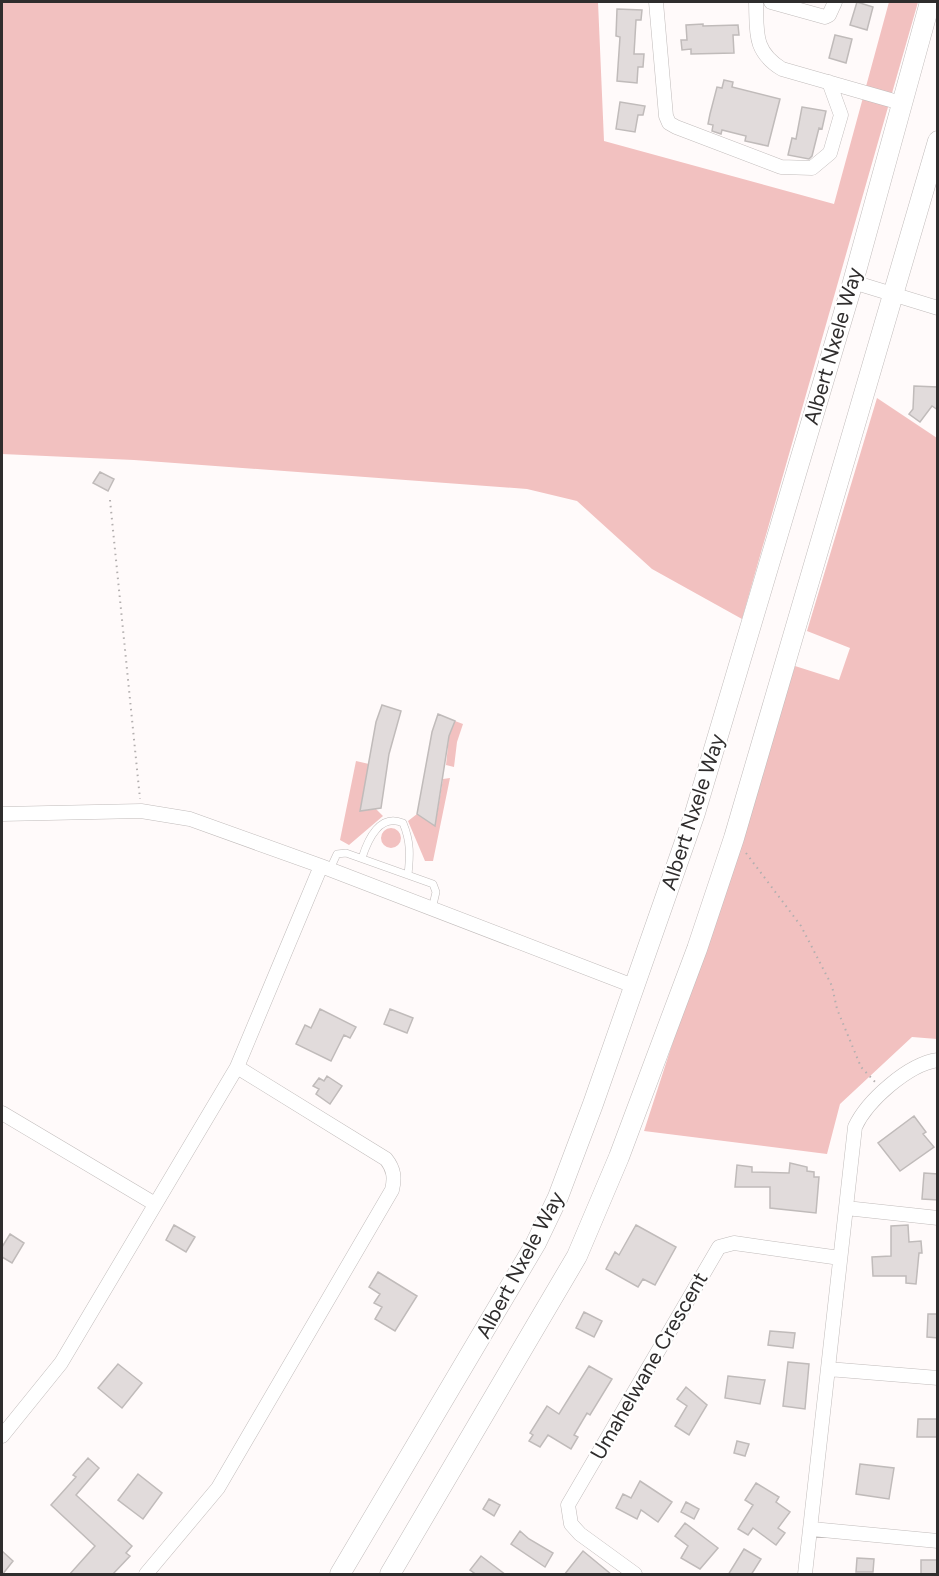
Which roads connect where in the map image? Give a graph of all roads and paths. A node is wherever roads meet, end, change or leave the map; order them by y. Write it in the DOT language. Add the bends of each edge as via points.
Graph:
graph roads {
  1 [pos="656,2"];
  2 [pos="756,2"];
  3 [pos="771,2"];
  4 [pos="835,2"];
  5 [pos="930,2"];
  6 [pos="828,82"];
  7 [pos="901,103"];
  8 [pos="938,141"];
  9 [pos="853,282"];
  10 [pos="894,294"];
  11 [pos="938,308"];
  12 [pos="110,500"];
  13 [pos="141,811"];
  14 [pos="2,814"];
  15 [pos="734,838"];
  16 [pos="362,858"];
  17 [pos="326,868"];
  18 [pos="408,875"];
  19 [pos="432,909"];
  20 [pos="636,987"];
  21 [pos="938,1060"];
  22 [pos="237,1067"];
  23 [pos="884,1092"];
  24 [pos="2,1113"];
  25 [pos="155,1204"];
  26 [pos="846,1208"];
  27 [pos="938,1218"];
  28 [pos="840,1258"];
  29 [pos="828,1369"];
  30 [pos="938,1378"];
  31 [pos="2,1436"];
  32 [pos="812,1530"];
  33 [pos="938,1541"];
  34 [pos="347,1572"];
  35 [pos="146,1575"];
  36 [pos="390,1575"];
  37 [pos="635,1575"];
  38 [pos="805,1575"];
  1 -- 6 [label="street" via="666,116 676,127 781,166 812,168 830,153 841,115"];
  2 -- 6 [label="street" via="763,55 782,69"];
  3 -- 4 [label="street" via="825,17 830,15"];
  5 -- 7 [label="main road, Albert Nxele Way"];
  6 -- 7 [label="street"];
  7 -- 9 [label="main road, Albert Nxele Way"];
  8 -- 10 [label="main road, Albert Nxele Way"];
  9 -- 10 [label="street"];
  9 -- 20 [label="main road, Albert Nxele Way" via="695,813"];
  10 -- 11 [label="street"];
  10 -- 15 [label="main road, Albert Nxele Way"];
  12 -- 13 [label="path"];
  13 -- 14 [label="street"];
  13 -- 17 [label="street" via="190,819"];
  15 -- 23 [label="path" via="801,926 832,986 837,1009 861,1067"];
  15 -- 36 [label="main road, Albert Nxele Way" via="619,1157 577,1256"];
  16 -- 17 [label="lane" via="337,854"];
  16 -- 18 [label="lane"];
  16 -- 18 [label="lane" via="377,830 386,821 395,820 403,824 408,835"];
  17 -- 19 [label="street"];
  17 -- 22 [label="street"];
  18 -- 19 [label="lane" via="433,884 436,892"];
  19 -- 20 [label="street"];
  20 -- 34 [label="main road, Albert Nxele Way" via="558,1197 536,1243"];
  21 -- 23 [label="street" via="916,1067"];
  22 -- 25 [label="street"];
  22 -- 35 [label="street" via="386,1159 394,1181 218,1488"];
  23 -- 26 [label="street" via="862,1112 855,1127"];
  24 -- 25 [label="street"];
  25 -- 31 [label="street" via="61,1363"];
  26 -- 27 [label="street"];
  26 -- 28 [label="street"];
  28 -- 29 [label="street"];
  28 -- 37 [label="street, Umahelwane Crescent" via="734,1243 718,1247 568,1505 571,1524 580,1534"];
  29 -- 30 [label="street"];
  29 -- 32 [label="street"];
  32 -- 33 [label="street"];
  32 -- 38 [label="street"];
}
